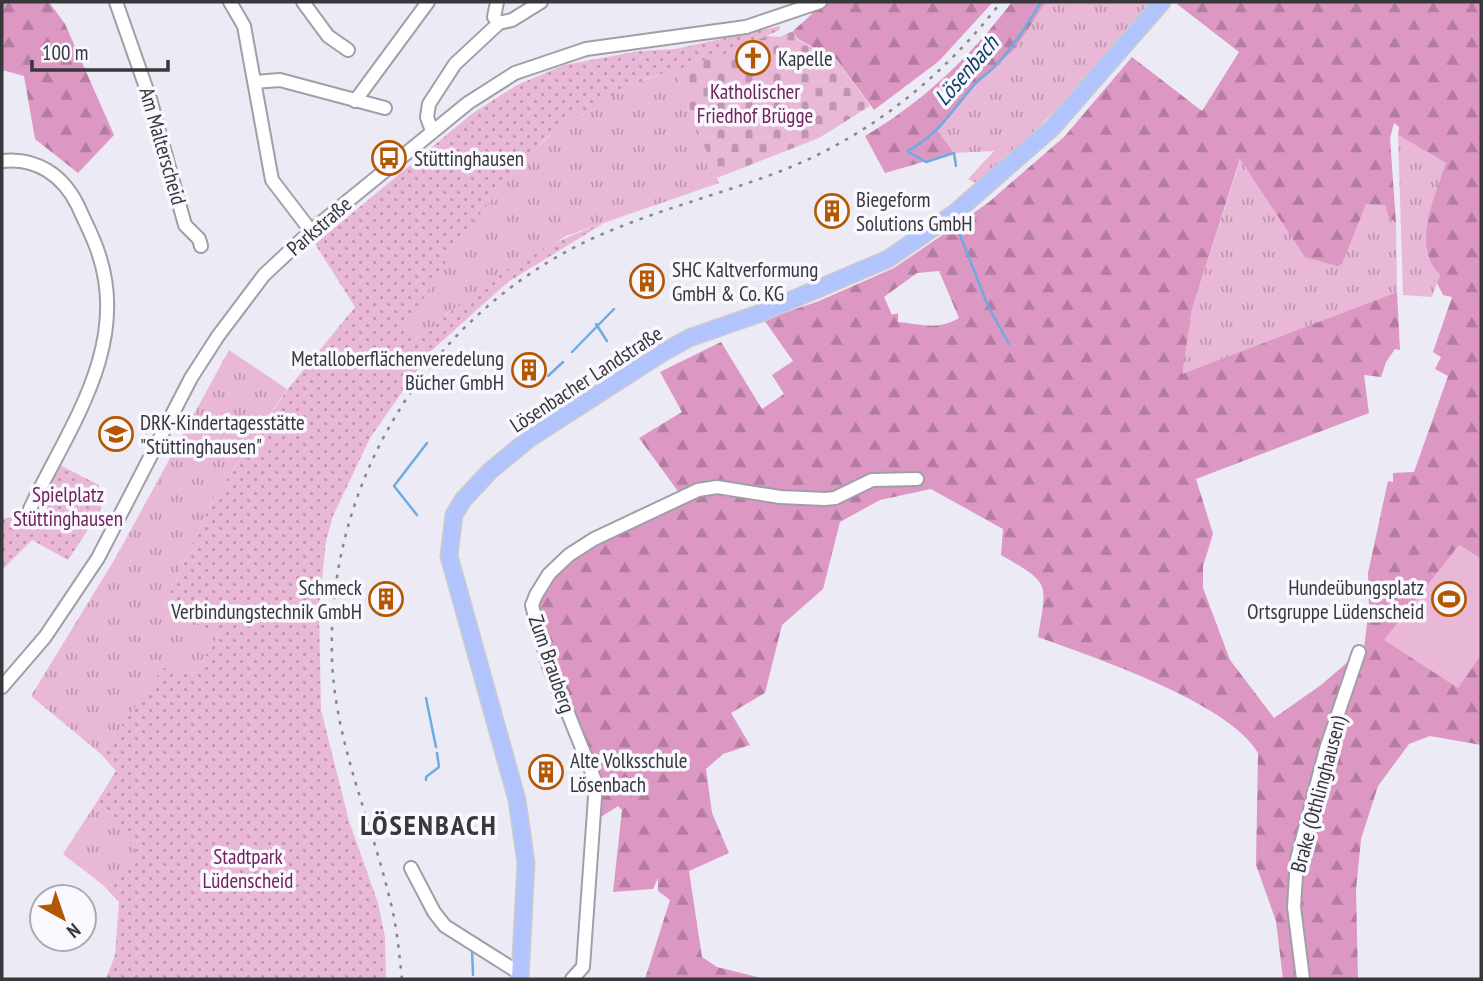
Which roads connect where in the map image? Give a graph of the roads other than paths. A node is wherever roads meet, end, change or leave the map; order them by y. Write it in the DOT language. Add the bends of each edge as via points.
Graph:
graph roads {
  1 [pos="116,2"];
  2 [pos="303,2"];
  3 [pos="428,2"];
  4 [pos="497,2"];
  5 [pos="541,2"];
  6 [pos="820,2"];
  7 [pos="1162,2"];
  8 [pos="235,4"];
  9 [pos="499,23"];
  10 [pos="348,50"];
  11 [pos="254,82"];
  12 [pos="355,100"];
  13 [pos="385,108"];
  14 [pos="432,131"];
  15 [pos="2,161"];
  16 [pos="311,231"];
  17 [pos="201,246"];
  18 [pos="918,479"];
  19 [pos="30,509"];
  20 [pos="1359,652"];
  21 [pos="2,687"];
  22 [pos="411,868"];
  23 [pos="521,976"];
  24 [pos="572,979"];
  25 [pos="1303,979"];
  1 -- 17 [label="street, Am Malterscheid" via="150,99 185,225"];
  2 -- 10 [label="street" via="328,36"];
  3 -- 12 [label="street"];
  4 -- 9 [label="street" via="494,17"];
  5 -- 9 [label="street"];
  6 -- 14 [label="street, Parkstraße" via="746,27 631,41 554,59 515,73"];
  7 -- 23 [label="main road, Lösenbacher Landstraße" via="1053,127 956,212 888,259 689,338 638,366 530,438 463,500 454,515 449,556 517,800 526,863"];
  8 -- 11 [label="street" via="244,26"];
  9 -- 14 [label="street" via="455,64 435,93 427,117"];
  11 -- 12 [label="street" via="280,80"];
  11 -- 16 [label="street" via="272,180"];
  12 -- 13 [label="street"];
  14 -- 16 [label="street, Parkstraße"];
  15 -- 19 [label="street" via="19,159 37,165 52,172 69,190 100,255 106,289 105,337 94,380"];
  16 -- 21 [label="street, Parkstraße" via="264,275 218,336 191,378 98,558 45,637"];
  18 -- 24 [label="street, Zum Brauberg" via="872,480 825,499 717,487 698,490 594,539 549,574 532,606 549,666 596,783 583,967"];
  20 -- 25 [label="street, Brake (Othlinghausen)" via="1326,749 1297,859 1294,907"];
  22 -- 23 [label="street, Lösenbacher Landstraße" via="445,926"];
}
